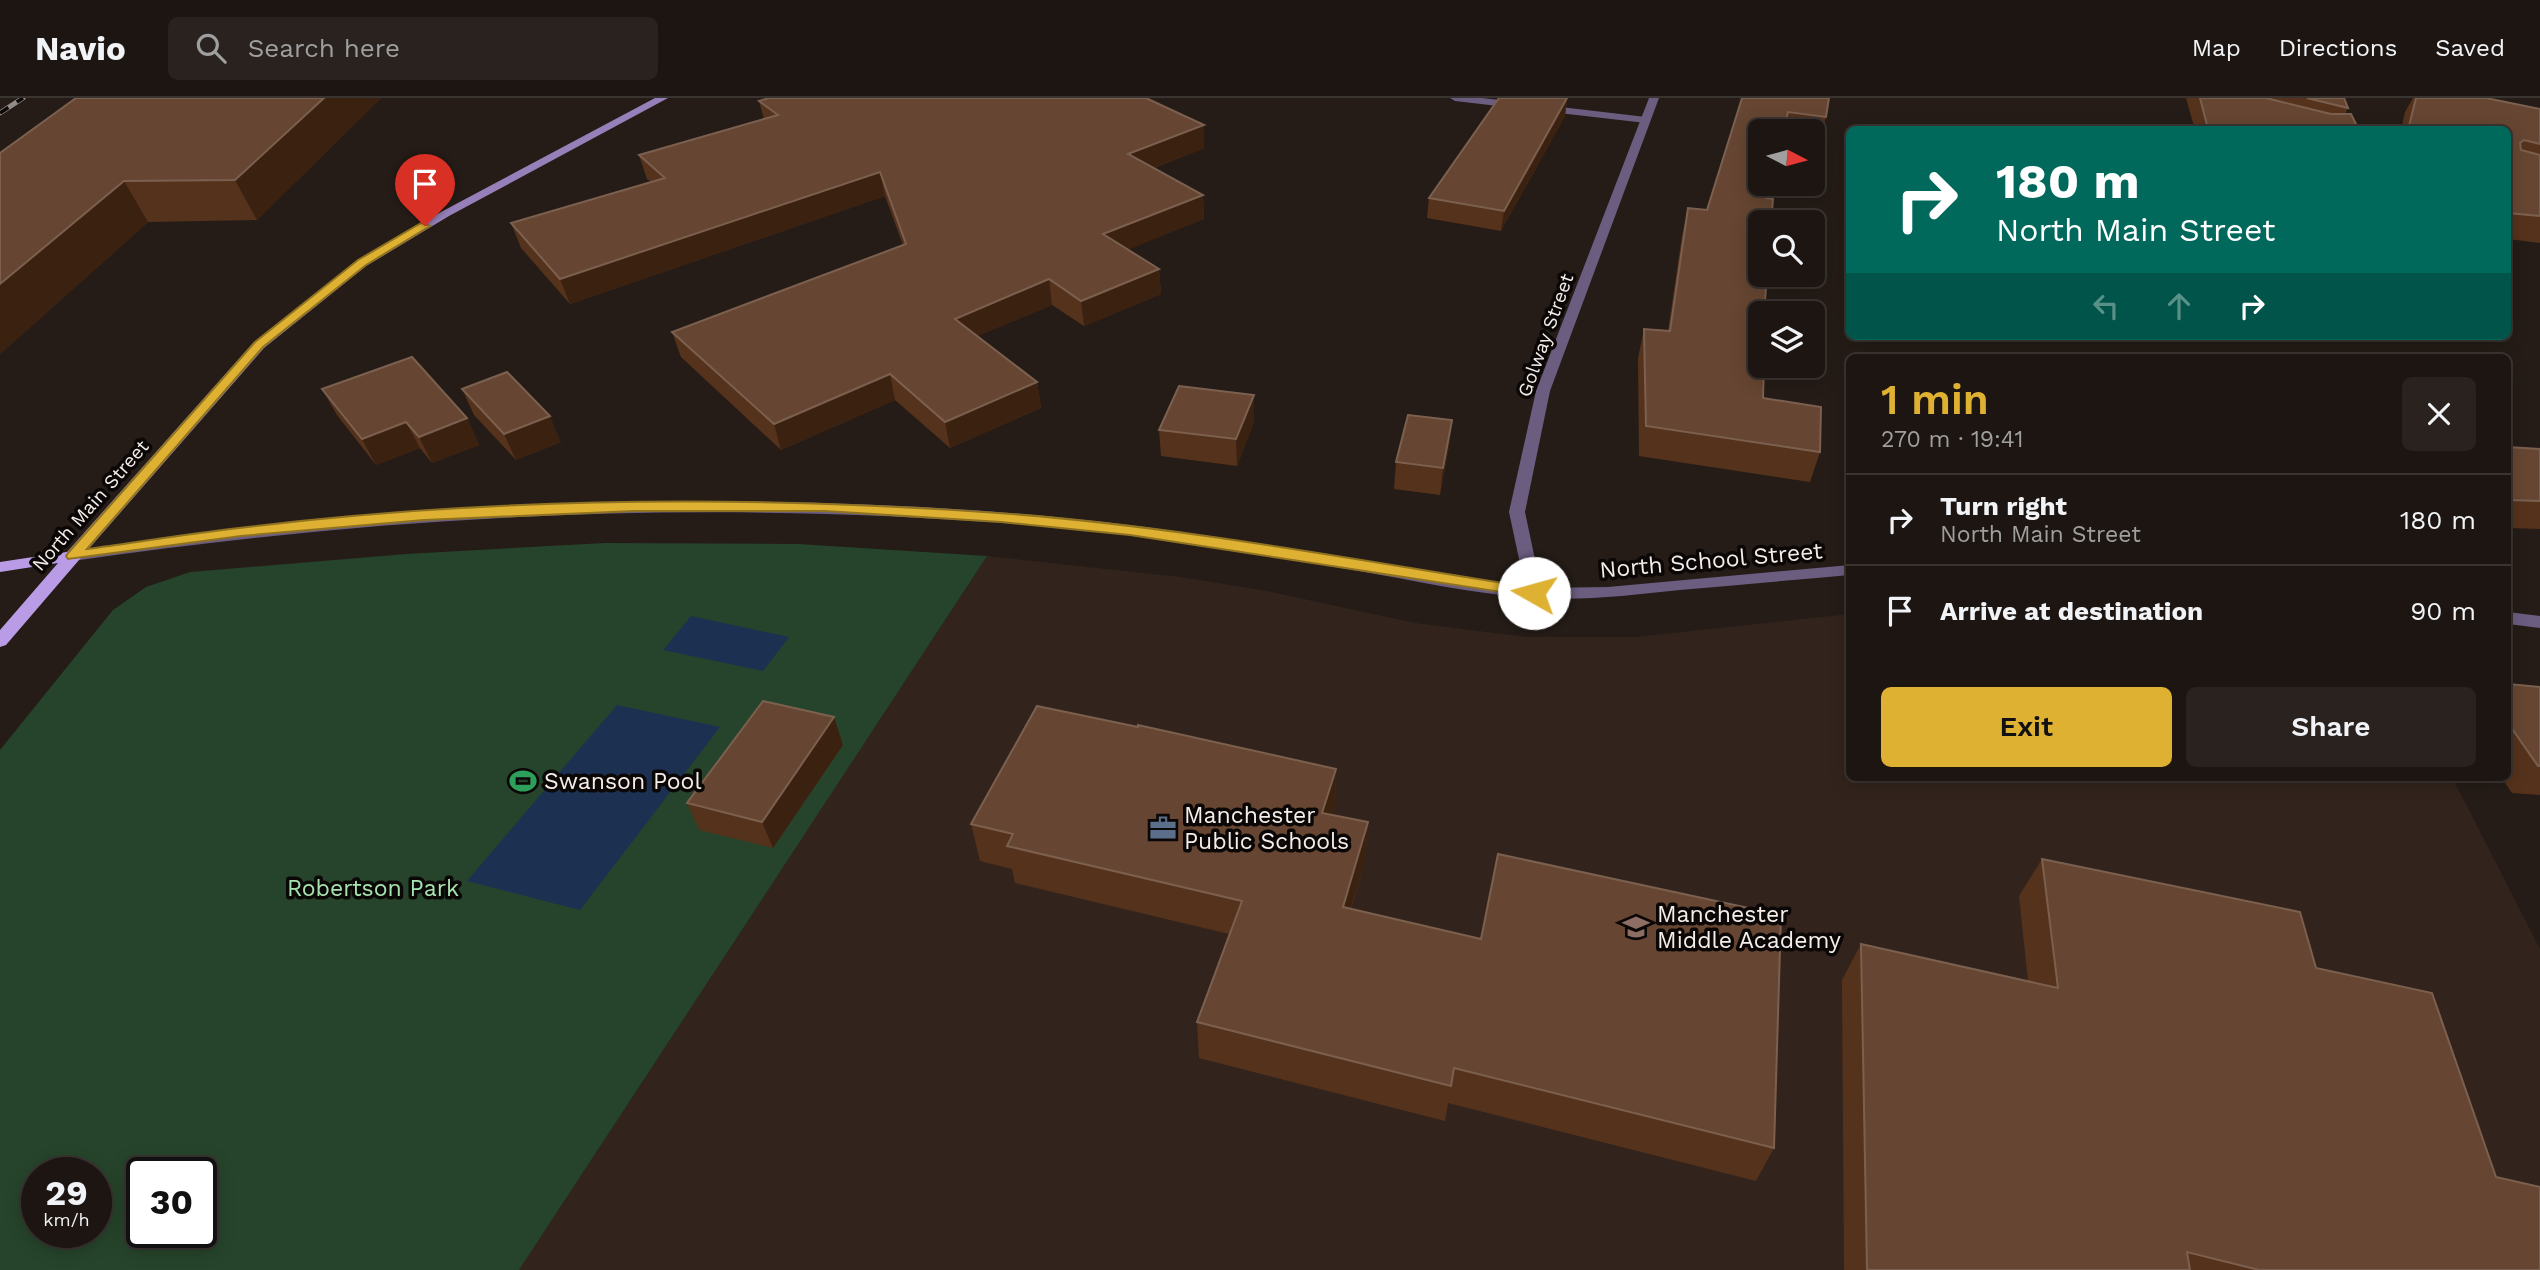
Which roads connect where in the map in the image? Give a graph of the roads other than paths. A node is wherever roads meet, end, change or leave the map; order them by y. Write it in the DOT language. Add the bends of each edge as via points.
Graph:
graph roads {
  1 [pos="663,98"];
  2 [pos="1455,98"];
  3 [pos="1654,98"];
  4 [pos="1646,121"];
  5 [pos="73,556"];
  6 [pos="0,568"];
  7 [pos="1846,570"];
  8 [pos="1534,593"];
  9 [pos="2511,618"];
  10 [pos="2540,622"];
  11 [pos="0,641"];
  1 -- 5 [label="main road, North Main Street" via="362,263 259,345"];
  2 -- 4 [label="street"];
  3 -- 4 [label="street, Golway Street"];
  4 -- 8 [label="street, Golway Street" via="1543,391 1517,512"];
  5 -- 6 [label="main road"];
  5 -- 8 [label="street, North School Street" via="241,532 412,516 634,506 819,507 1130,530"];
  5 -- 11 [label="main road, North Main Street"];
  7 -- 8 [label="street, North School Street" via="1608,592"];
  9 -- 10 [label="street"];
}
